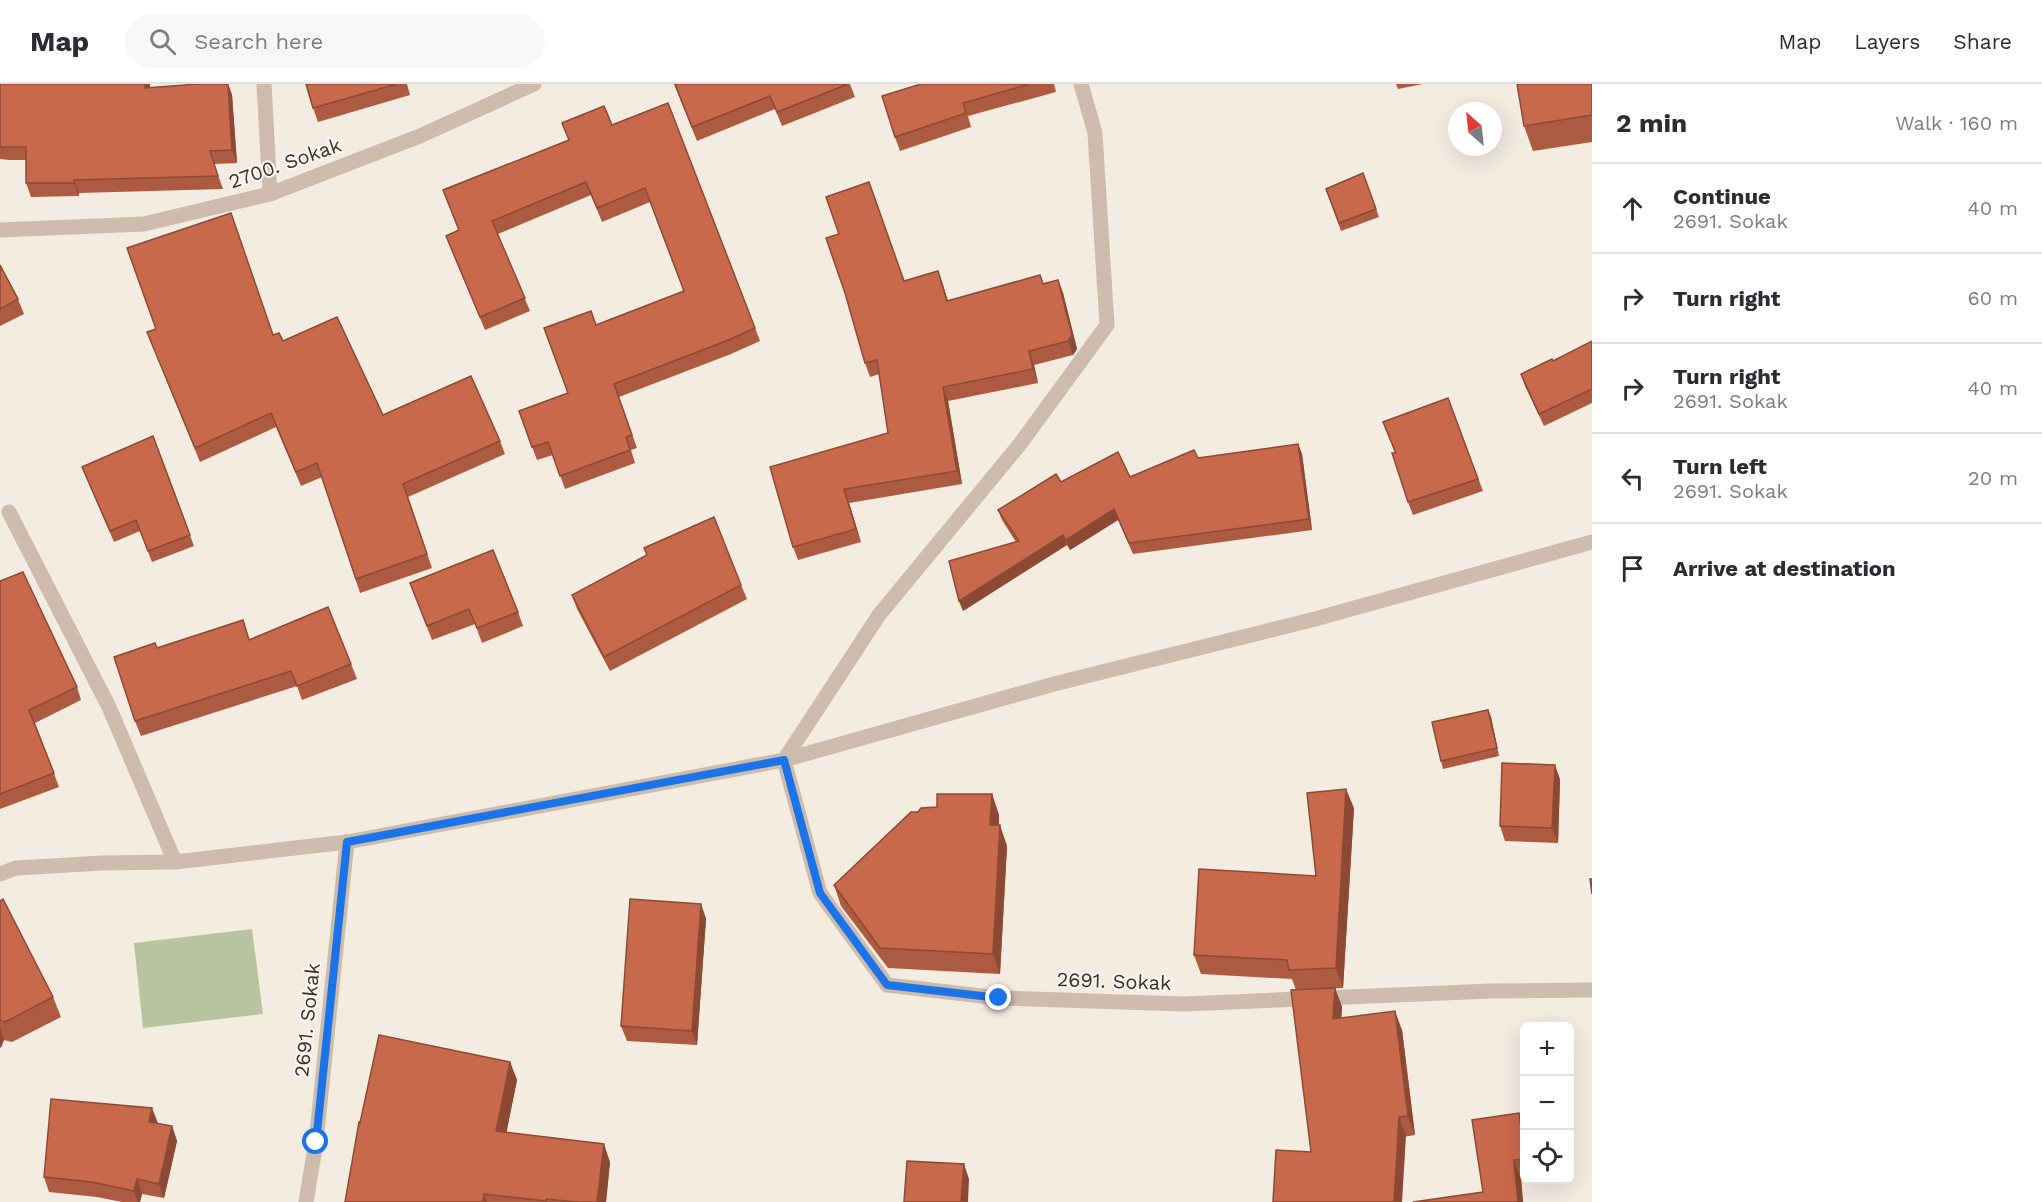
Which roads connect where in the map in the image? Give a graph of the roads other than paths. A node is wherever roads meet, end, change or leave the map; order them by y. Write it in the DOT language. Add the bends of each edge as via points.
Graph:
graph roads {
  1 [pos="264,84"];
  2 [pos="534,84"];
  3 [pos="1081,84"];
  4 [pos="270,194"];
  5 [pos="0,230"];
  6 [pos="9,512"];
  7 [pos="1592,542"];
  8 [pos="784,760"];
  9 [pos="347,842"];
  10 [pos="176,862"];
  11 [pos="0,873"];
  12 [pos="1592,990"];
  13 [pos="306,1202"];
  1 -- 4 [label="street"];
  2 -- 4 [label="street, 2700. Sokak" via="420,136"];
  3 -- 8 [label="street" via="1095,133 1107,325 1020,444 879,615"];
  4 -- 5 [label="street, 2700. Sokak" via="144,224"];
  6 -- 10 [label="street" via="109,707"];
  7 -- 8 [label="street" via="1315,619 1054,684"];
  8 -- 9 [label="street"];
  8 -- 12 [label="street, 2691. Sokak" via="820,893 887,985 999,998 1184,1004"];
  9 -- 10 [label="street"];
  9 -- 13 [label="street, 2691. Sokak" via="316,1142"];
  10 -- 11 [label="street" via="16,868"];
}
